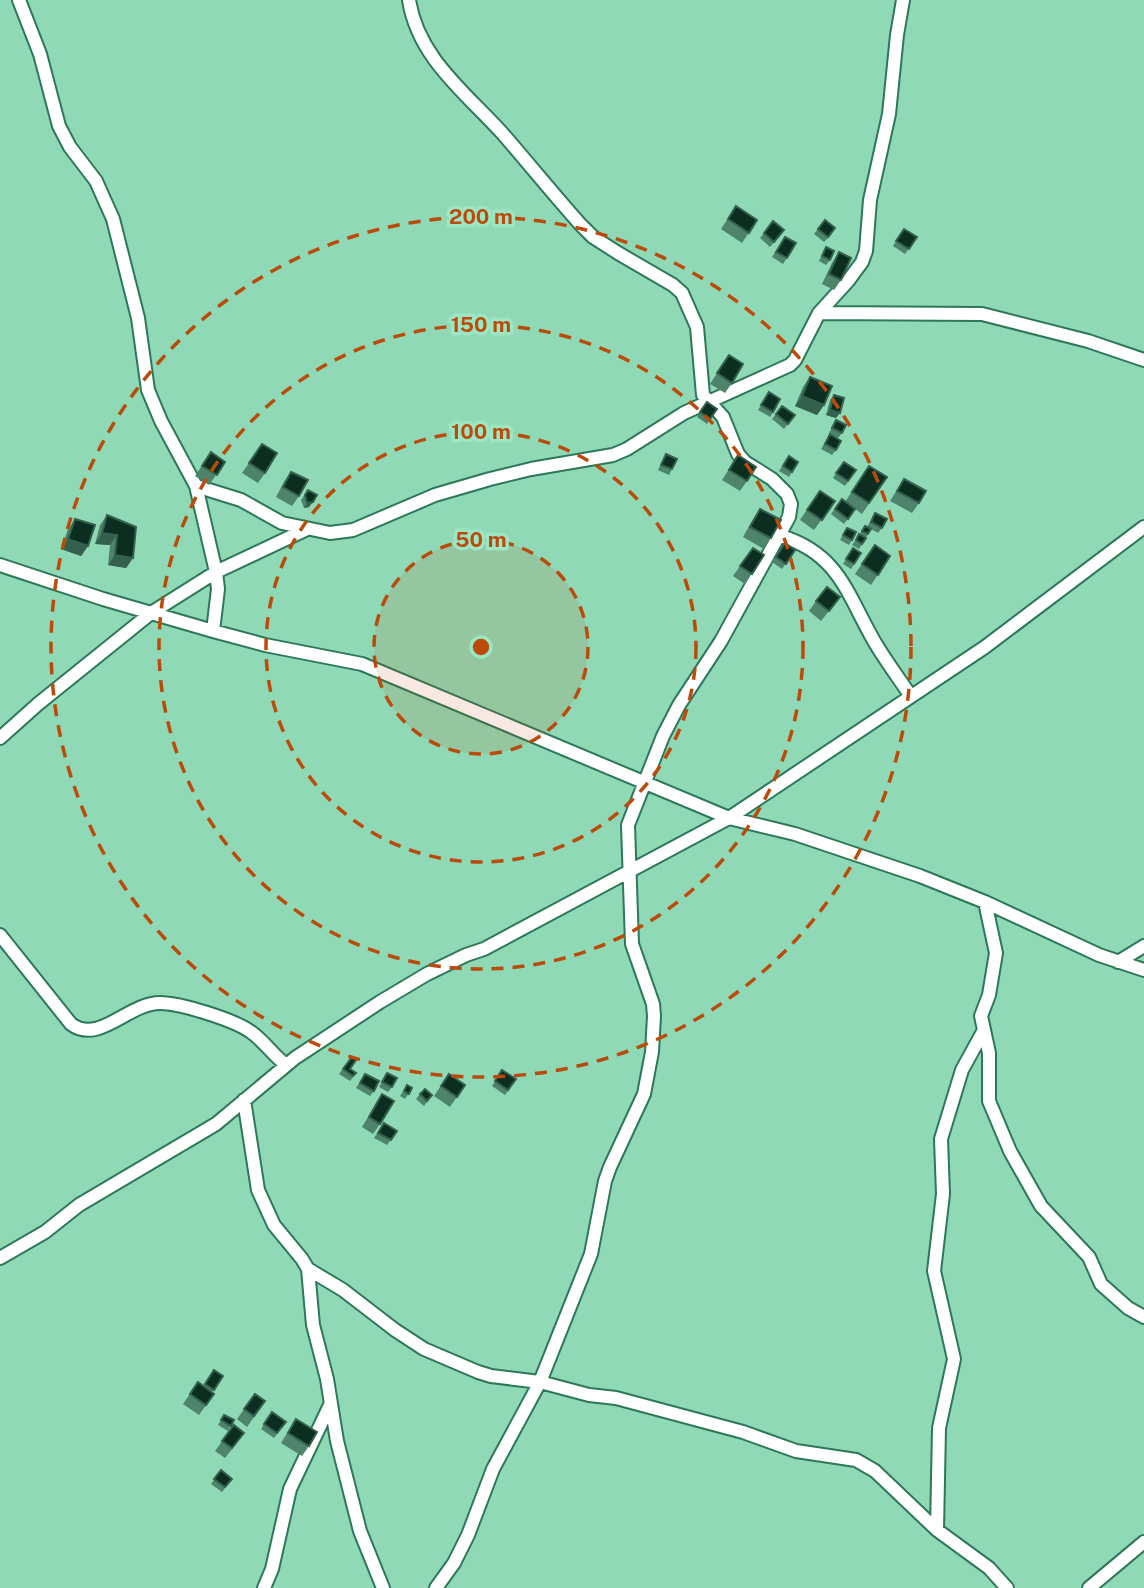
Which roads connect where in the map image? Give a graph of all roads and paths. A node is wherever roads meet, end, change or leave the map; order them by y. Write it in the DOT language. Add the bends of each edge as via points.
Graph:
graph roads {
  1 [pos="19,0"];
  2 [pos="409,0"];
  3 [pos="904,0"];
  4 [pos="819,313"];
  5 [pos="1144,360"];
  6 [pos="709,404"];
  7 [pos="196,486"];
  8 [pos="789,517"];
  9 [pos="1144,527"];
  10 [pos="307,529"];
  11 [pos="781,536"];
  12 [pos="802,543"];
  13 [pos="0,565"];
  14 [pos="216,572"];
  15 [pos="151,613"];
  16 [pos="213,631"];
  17 [pos="910,695"];
  18 [pos="0,738"];
  19 [pos="644,783"];
  20 [pos="729,818"];
  21 [pos="631,870"];
  22 [pos="985,902"];
  23 [pos="0,935"];
  24 [pos="1144,946"];
  25 [pos="1118,962"];
  26 [pos="1144,970"];
  27 [pos="984,1030"];
  28 [pos="286,1065"];
  29 [pos="244,1100"];
  30 [pos="0,1258"];
  31 [pos="308,1269"];
  32 [pos="1144,1317"];
  33 [pos="540,1382"];
  34 [pos="331,1404"];
  35 [pos="937,1530"];
  36 [pos="1144,1542"];
  37 [pos="264,1588"];
  38 [pos="383,1588"];
  39 [pos="436,1588"];
  40 [pos="1007,1588"];
  41 [pos="1089,1588"];
  1 -- 7 [label="street" via="43,63 59,126 96,181 113,219 138,318 148,390"];
  2 -- 6 [label="street" via="416,29 448,79 498,129 580,225 682,293 697,327 700,381"];
  3 -- 4 [label="street" via="889,114 870,200 866,251 848,281"];
  4 -- 5 [label="street" via="982,314"];
  4 -- 6 [label="street" via="790,365"];
  6 -- 8 [label="street" via="723,417 738,454 787,494"];
  6 -- 10 [label="street" via="684,413 613,455 490,479 435,495 353,530"];
  7 -- 10 [label="street" via="241,500 274,520"];
  7 -- 14 [label="street"];
  8 -- 11 [label="street"];
  8 -- 12 [label="street"];
  9 -- 17 [label="street" via="985,647"];
  10 -- 14 [label="street"];
  11 -- 12 [label="street"];
  11 -- 19 [label="street" via="679,705"];
  12 -- 17 [label="street" via="839,576"];
  13 -- 15 [label="street"];
  14 -- 15 [label="street"];
  14 -- 16 [label="street"];
  15 -- 16 [label="street"];
  15 -- 18 [label="street"];
  16 -- 19 [label="street" via="362,664"];
  17 -- 20 [label="street"];
  19 -- 20 [label="street"];
  19 -- 21 [label="street" via="628,825"];
  20 -- 21 [label="street"];
  20 -- 22 [label="street" via="796,834"];
  21 -- 28 [label="street" via="404,987"];
  21 -- 33 [label="street" via="632,944 653,1004 652,1052 644,1094 606,1181 592,1254"];
  22 -- 25 [label="street"];
  22 -- 27 [label="street" via="996,953 981,1016"];
  23 -- 28 [label="street" via="78,1029 99,1029 137,1007 175,1005 239,1024"];
  24 -- 25 [label="street"];
  25 -- 26 [label="street"];
  27 -- 32 [label="street" via="989,1101 1041,1206 1089,1257 1101,1284"];
  27 -- 35 [label="street" via="962,1070 941,1139 943,1194 934,1271 954,1359 939,1427"];
  28 -- 29 [label="street"];
  29 -- 30 [label="street" via="201,1134 79,1205 38,1237"];
  29 -- 31 [label="street" via="258,1190 274,1225"];
  31 -- 33 [label="street" via="425,1349 484,1374"];
  31 -- 34 [label="street" via="313,1325"];
  33 -- 35 [label="street" via="743,1432 796,1451 856,1460 875,1471"];
  33 -- 39 [label="street" via="493,1469 454,1563"];
  34 -- 37 [label="street" via="290,1489"];
  34 -- 38 [label="street" via="357,1520"];
  35 -- 40 [label="street" via="981,1561"];
  36 -- 41 [label="street"];
}
